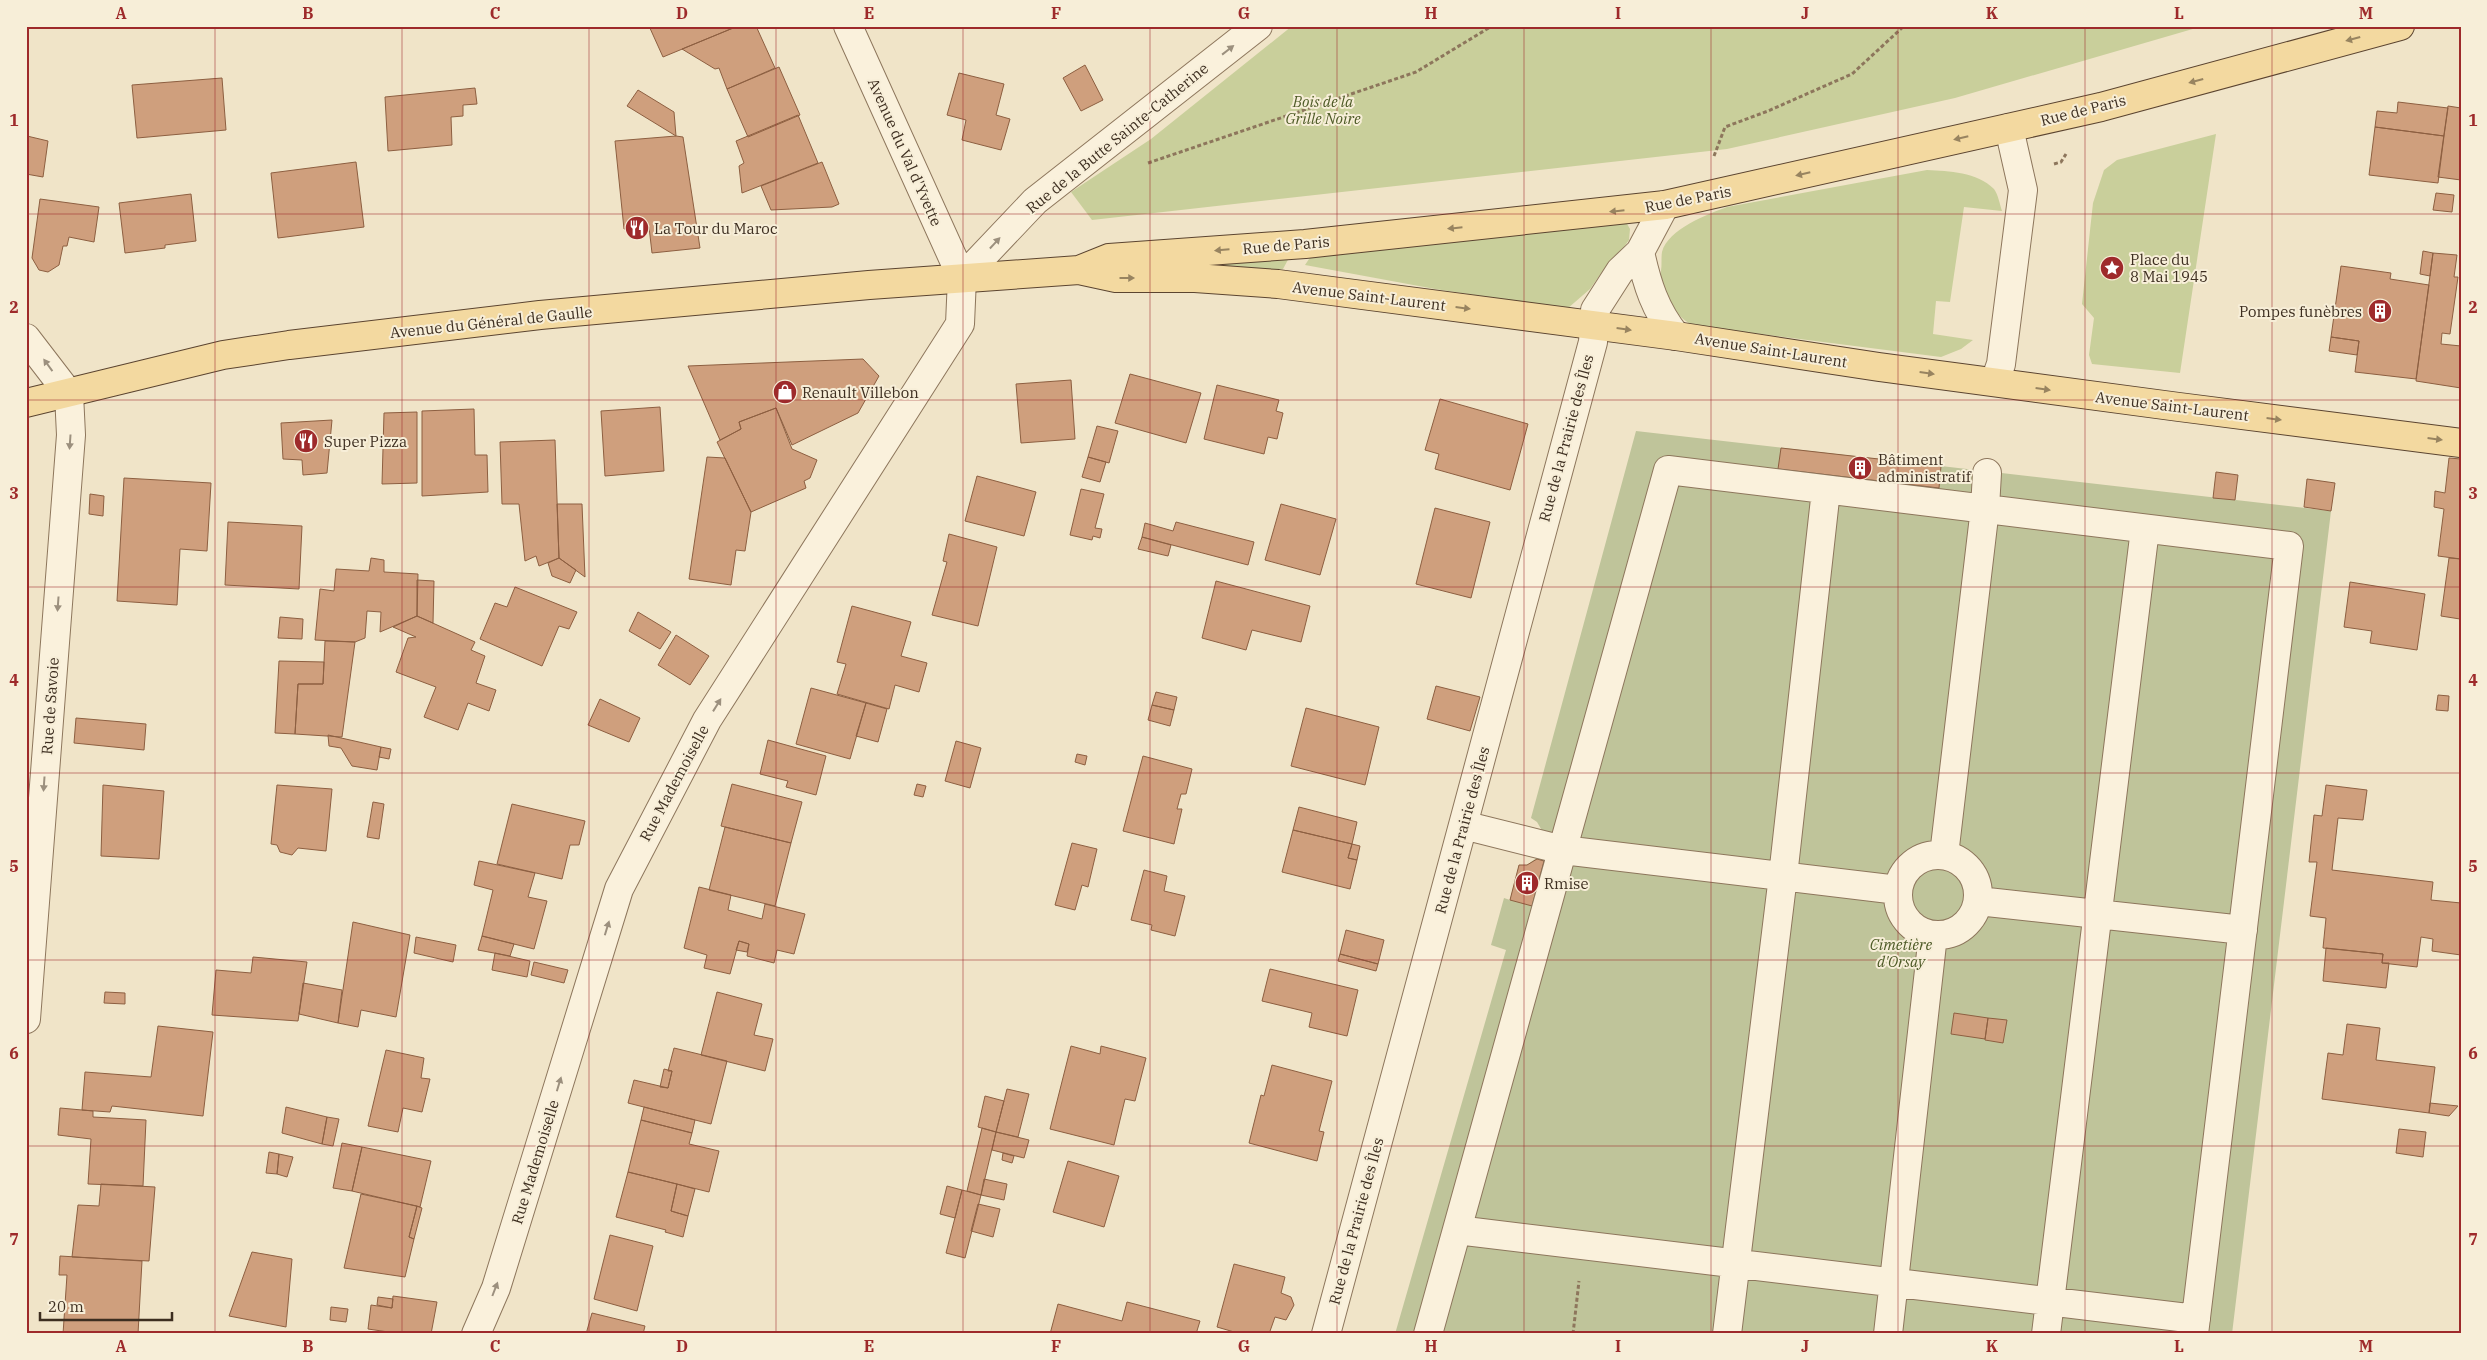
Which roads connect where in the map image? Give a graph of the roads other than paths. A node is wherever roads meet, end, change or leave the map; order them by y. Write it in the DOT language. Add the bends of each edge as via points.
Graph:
graph roads {
  1 [pos="848,26"];
  2 [pos="1258,26"];
  3 [pos="2400,26"];
  4 [pos="2009,128"];
  5 [pos="1665,205"];
  6 [pos="1640,252"];
  7 [pos="1080,270"];
  8 [pos="962,278"];
  9 [pos="1594,325"];
  10 [pos="1676,336"];
  11 [pos="26,338"];
  12 [pos="1995,381"];
  13 [pos="68,394"];
  14 [pos="26,403"];
  15 [pos="2461,442"];
  16 [pos="1987,473"];
  17 [pos="1826,490"];
  18 [pos="1985,508"];
  19 [pos="2145,529"];
  20 [pos="1463,825"];
  21 [pos="1564,850"];
  22 [pos="1944,855"];
  23 [pos="1783,876"];
  24 [pos="1898,890"];
  25 [pos="1978,901"];
  26 [pos="2096,914"];
  27 [pos="2243,930"];
  28 [pos="1933,935"];
  29 [pos="26,1019"];
  30 [pos="1457,1230"];
  31 [pos="1736,1263"];
  32 [pos="1894,1283"];
  33 [pos="2050,1300"];
  34 [pos="2195,1326"];
  35 [pos="476,1334"];
  36 [pos="1326,1334"];
  37 [pos="1428,1334"];
  38 [pos="1727,1334"];
  39 [pos="1888,1334"];
  40 [pos="2046,1334"];
  1 -- 8 [label="street, Avenue du Val d'Yvette"];
  8 -- 2 [label="street, Rue de la Butte Sainte-Catherine, one-way" via="1035,200"];
  3 -- 4 [label="main road, Rue de Paris, one-way"];
  4 -- 5 [label="main road, Rue de Paris, one-way"];
  4 -- 12 [label="street" via="2023,190 2001,364"];
  5 -- 6 [label="street, Rue de la Prairie des Îles"];
  5 -- 7 [label="main road, Rue de Paris, one-way" via="1305,244 1109,258"];
  6 -- 9 [label="street, Rue de la Prairie des Îles" via="1620,271 1595,310"];
  6 -- 10 [label="street" via="1646,279 1661,317"];
  7 -- 8 [label="main road, Rue de Paris"];
  7 -- 9 [label="main road, Avenue Saint-Laurent, one-way" via="1116,278 1195,278 1278,284"];
  8 -- 13 [label="main road, Avenue du Général de Gaulle" via="540,315 298,343 224,355"];
  35 -- 8 [label="street, Rue Mademoiselle, one-way" via="496,1288 619,889 707,720 960,324"];
  9 -- 10 [label="main road, Avenue Saint-Laurent, one-way"];
  9 -- 20 [label="street, Rue de la Prairie des Îles" via="1593,342"];
  10 -- 12 [label="main road, Avenue Saint-Laurent, one-way"];
  13 -- 11 [label="street, one-way"];
  12 -- 15 [label="main road, Avenue Saint-Laurent, one-way"];
  13 -- 14 [label="main road, Avenue du Général de Gaulle"];
  13 -- 29 [label="street, Rue de Savoie, one-way" via="71,435"];
  16 -- 18 [label="street"];
  17 -- 18 [label="street"];
  17 -- 21 [label="street" via="1668,470"];
  17 -- 23 [label="street"];
  18 -- 19 [label="street"];
  18 -- 22 [label="street"];
  19 -- 26 [label="street"];
  19 -- 27 [label="street" via="2288,546"];
  20 -- 21 [label="street"];
  20 -- 36 [label="street, Rue de la Prairie des Îles"];
  21 -- 23 [label="street"];
  21 -- 30 [label="street"];
  22 -- 24 [label="street" via="1928,856 1914,863 1903,874"];
  22 -- 25 [label="street" via="1959,861 1970,871 1977,886"];
  23 -- 24 [label="street"];
  23 -- 31 [label="street"];
  24 -- 28 [label="street" via="1899,906 1906,920 1918,931"];
  25 -- 26 [label="street"];
  25 -- 28 [label="street" via="1973,916 1963,927 1948,934"];
  26 -- 27 [label="street"];
  26 -- 33 [label="street"];
  27 -- 34 [label="street"];
  28 -- 32 [label="street"];
  30 -- 31 [label="street"];
  30 -- 37 [label="street"];
  31 -- 32 [label="street"];
  31 -- 38 [label="street"];
  32 -- 33 [label="street"];
  32 -- 39 [label="street"];
  33 -- 34 [label="street"];
  33 -- 40 [label="street"];
}
